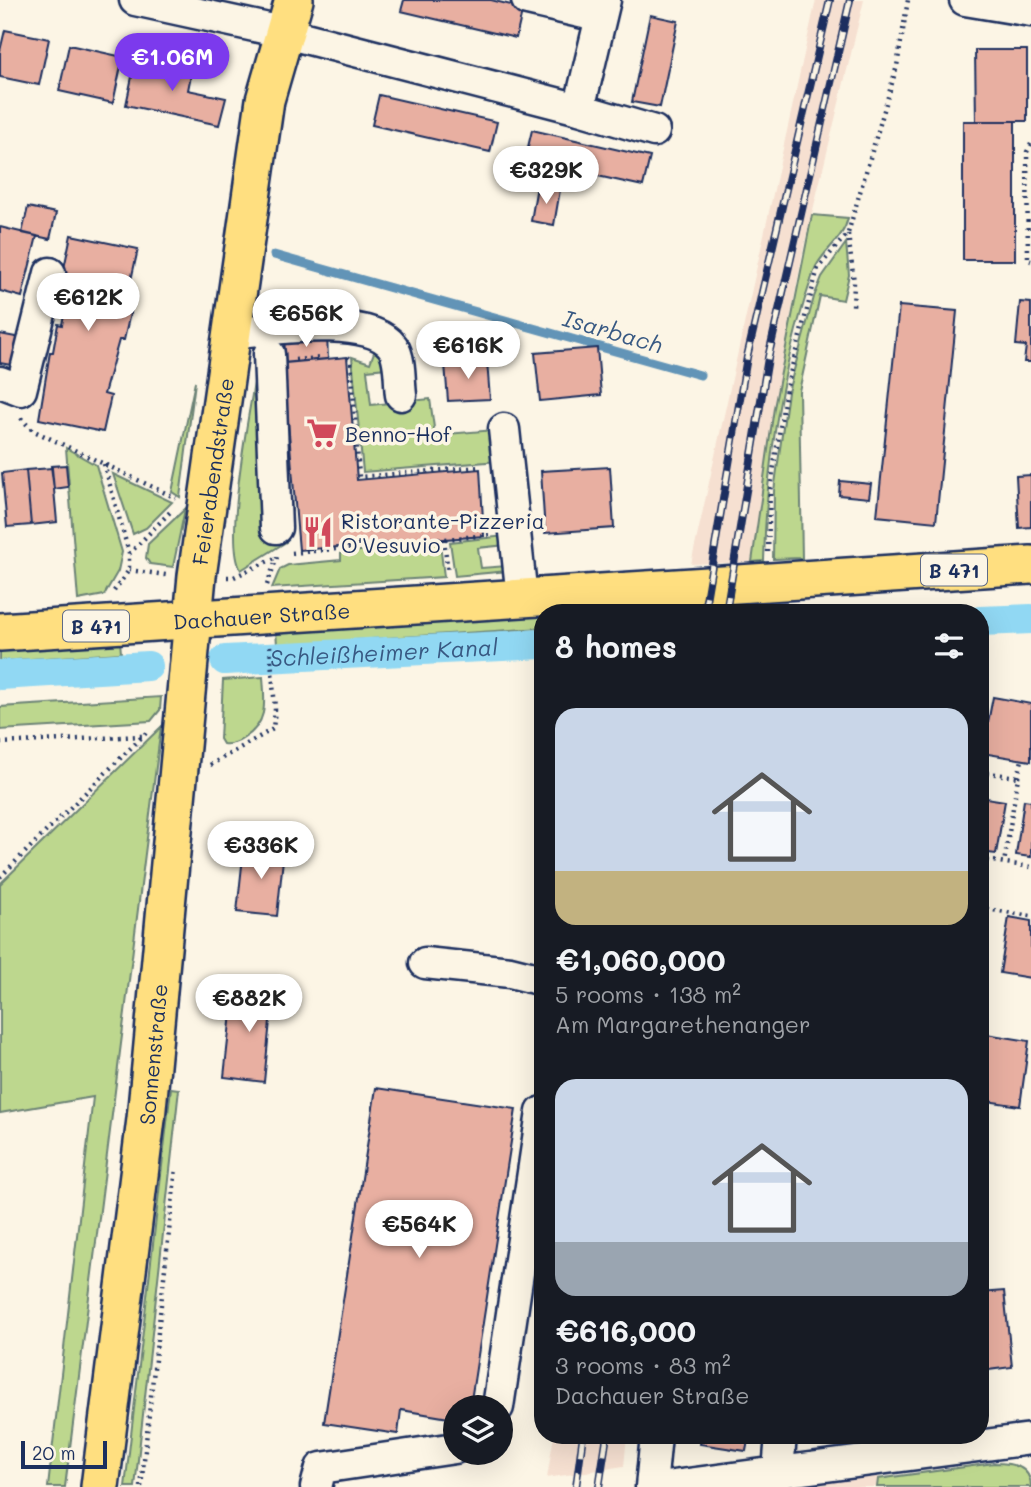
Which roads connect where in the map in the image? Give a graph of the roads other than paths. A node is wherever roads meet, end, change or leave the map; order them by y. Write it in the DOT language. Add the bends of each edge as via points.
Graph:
graph roads {
  1 [pos="135,0"];
  2 [pos="527,0"];
  3 [pos="965,0"];
  4 [pos="603,8"];
  5 [pos="1031,11"];
  6 [pos="288,16"];
  7 [pos="579,109"];
  8 [pos="653,131"];
  9 [pos="50,273"];
  10 [pos="228,345"];
  11 [pos="10,386"];
  12 [pos="401,396"];
  13 [pos="504,429"];
  14 [pos="277,542"];
  15 [pos="1031,565"];
  16 [pos="522,598"];
  17 [pos="191,620"];
  18 [pos="0,632"];
  19 [pos="425,963"];
  20 [pos="534,978"];
  21 [pos="534,1166"];
  22 [pos="500,1395"];
  23 [pos="1031,1438"];
  24 [pos="655,1444"];
  25 [pos="443,1450"];
  26 [pos="779,1454"];
  27 [pos="856,1473"];
  28 [pos="100,1487"];
  29 [pos="316,1487"];
  30 [pos="651,1487"];
  31 [pos="665,1487"];
  1 -- 6 [label="street"];
  2 -- 4 [label="street"];
  3 -- 5 [label="street"];
  4 -- 7 [label="street"];
  6 -- 7 [label="street"];
  6 -- 10 [label="main road, Feierabendstraße" via="265,100"];
  7 -- 8 [label="street"];
  9 -- 11 [label="street"];
  10 -- 12 [label="street" via="327,325 349,327 391,345"];
  10 -- 14 [label="street" via="280,356"];
  10 -- 17 [label="main road, Feierabendstraße"];
  13 -- 16 [label="street"];
  15 -- 16 [label="main road, Dachauer Straße / B 471"];
  16 -- 17 [label="main road, Dachauer Straße / B 471"];
  17 -- 18 [label="main road, Dachauer Straße / B 471"];
  17 -- 28 [label="main road, Sonnenstraße" via="146,1119"];
  19 -- 20 [label="street"];
  21 -- 22 [label="street"];
  23 -- 27 [label="street"];
  24 -- 30 [label="street"];
  25 -- 29 [label="street" via="321,1468"];
  26 -- 27 [label="street"];
  26 -- 31 [label="street"];
}
